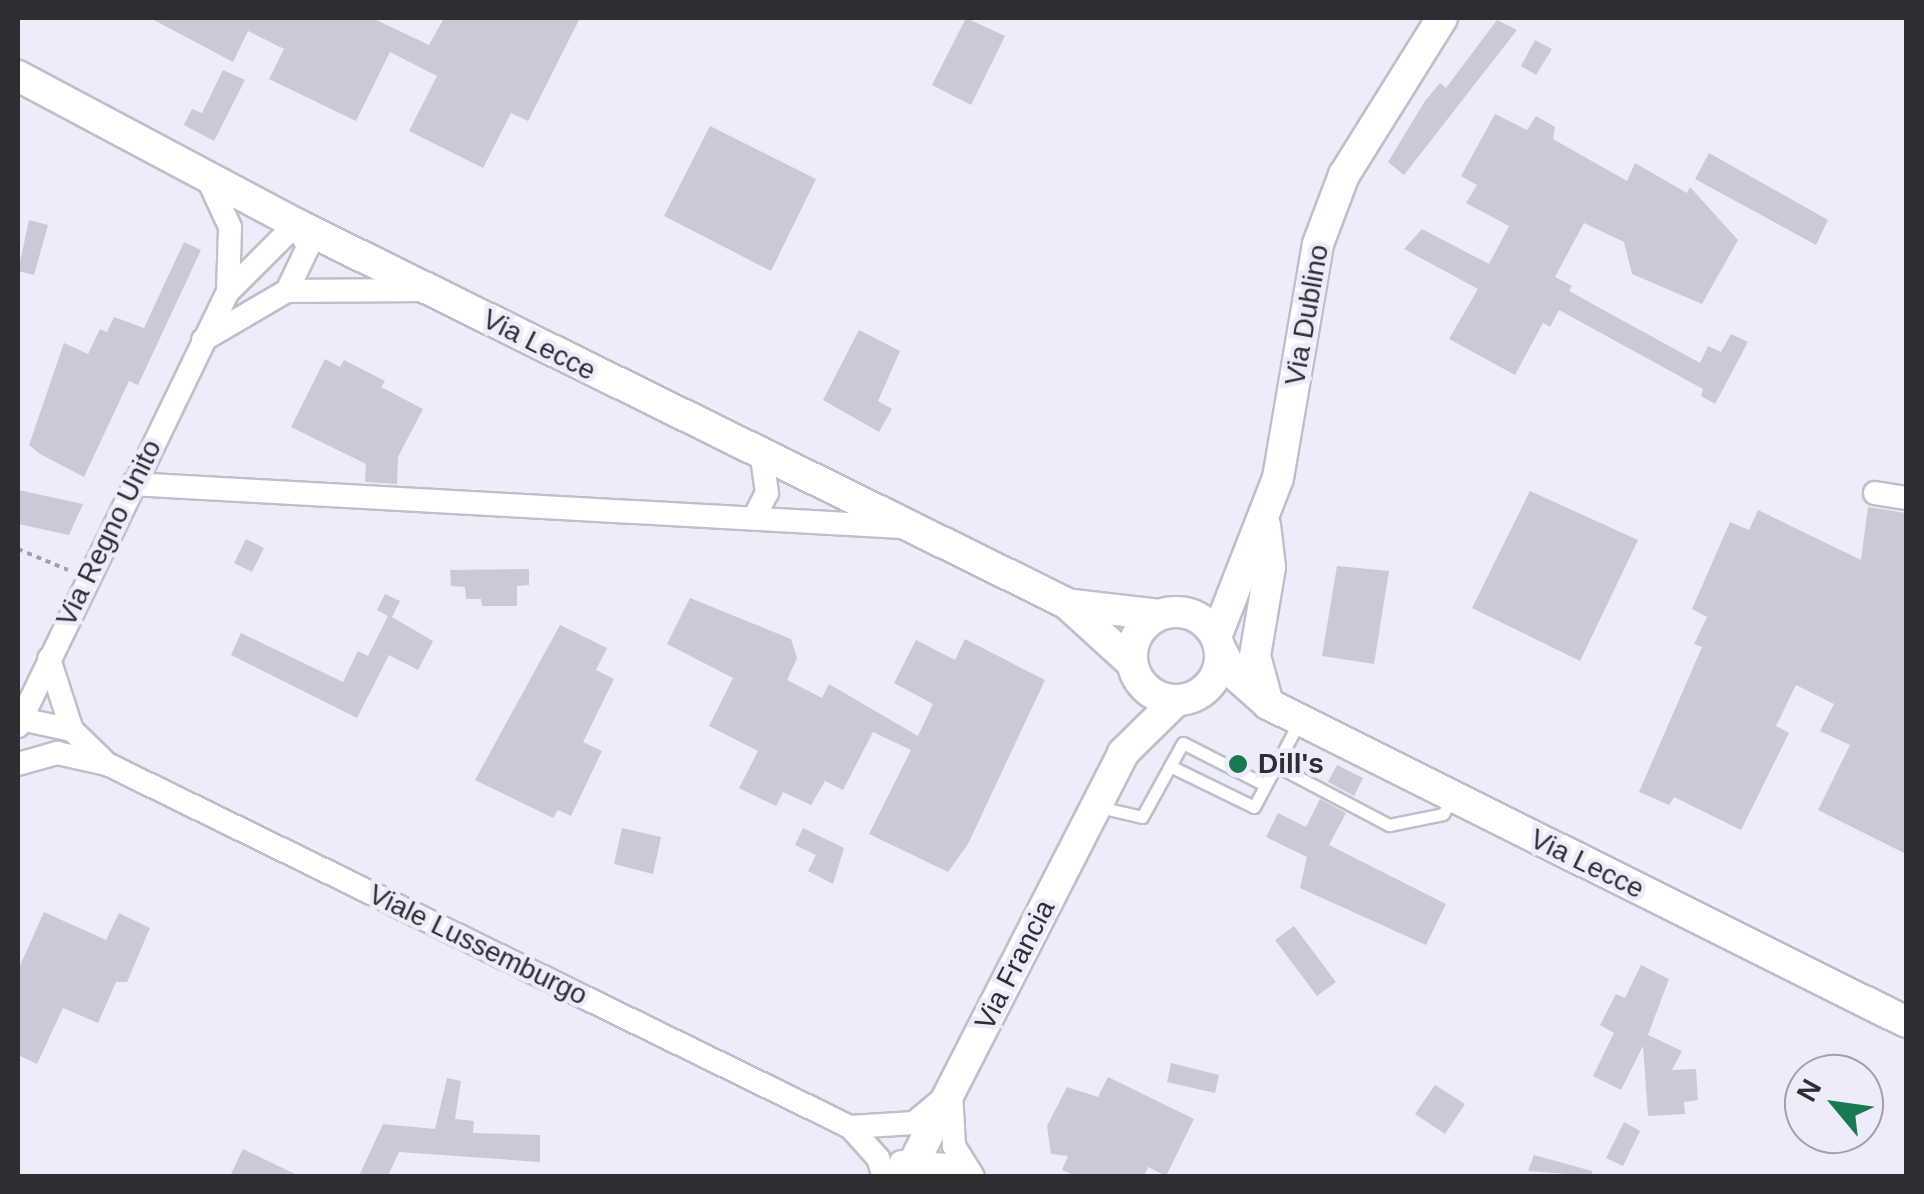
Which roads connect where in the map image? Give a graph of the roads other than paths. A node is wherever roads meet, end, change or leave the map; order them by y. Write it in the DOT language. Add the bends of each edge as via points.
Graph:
graph roads {
  1 [pos="1442,18"];
  2 [pos="18,76"];
  3 [pos="207,178"];
  4 [pos="296,224"];
  5 [pos="288,290"];
  6 [pos="430,290"];
  7 [pos="228,292"];
  8 [pos="203,340"];
  9 [pos="762,457"];
  10 [pos="132,484"];
  11 [pos="1875,493"];
  12 [pos="1906,498"];
  13 [pos="754,518"];
  14 [pos="1264,522"];
  15 [pos="902,527"];
  16 [pos="1066,603"];
  17 [pos="1169,613"];
  18 [pos="1218,642"];
  19 [pos="49,659"];
  20 [pos="1134,671"];
  21 [pos="1184,699"];
  22 [pos="1268,704"];
  23 [pos="1300,720"];
  24 [pos="19,723"];
  25 [pos="72,730"];
  26 [pos="57,753"];
  27 [pos="1124,753"];
  28 [pos="18,764"];
  29 [pos="106,764"];
  30 [pos="1276,765"];
  31 [pos="1170,766"];
  32 [pos="1265,785"];
  33 [pos="1452,798"];
  34 [pos="1095,806"];
  35 [pos="1906,1022"];
  36 [pos="951,1092"];
  37 [pos="850,1127"];
  38 [pos="886,1128"];
  39 [pos="881,1167"];
  40 [pos="917,1171"];
  41 [pos="968,1171"];
  1 -- 14 [label="main road, Via Dublino" via="1344,175 1318,244 1278,478"];
  2 -- 3 [label="main road, Via Lecce"];
  3 -- 4 [label="main road, Via Lecce"];
  3 -- 7 [label="street" via="230,227"];
  4 -- 5 [label="street" via="308,248"];
  4 -- 6 [label="main road, Via Lecce"];
  4 -- 7 [label="street"];
  5 -- 6 [label="street"];
  5 -- 8 [label="street"];
  6 -- 9 [label="main road, Via Lecce"];
  7 -- 8 [label="street, Via Regno Unito"];
  8 -- 10 [label="street, Via Regno Unito"];
  9 -- 13 [label="street" via="767,493"];
  9 -- 15 [label="main road, Via Lecce"];
  10 -- 13 [label="street"];
  10 -- 19 [label="street, Via Regno Unito"];
  11 -- 12 [label="street"];
  13 -- 15 [label="street"];
  14 -- 17 [label="main road, Via Dublino" via="1208,593"];
  14 -- 18 [label="main road, Via Dublino"];
  14 -- 22 [label="main road, Via Dublino" via="1270,567 1256,656"];
  15 -- 16 [label="main road, Via Lecce"];
  16 -- 17 [label="main road, Via Lecce"];
  16 -- 20 [label="main road, Via Lecce"];
  17 -- 18 [label="main road" via="1201,619"];
  17 -- 20 [label="main road" via="1137,634"];
  18 -- 21 [label="main road" via="1215,677"];
  18 -- 22 [label="main road, Via Lecce" via="1232,672"];
  19 -- 24 [label="street, Via Regno Unito"];
  19 -- 25 [label="street"];
  20 -- 21 [label="main road" via="1153,694"];
  20 -- 27 [label="main road"];
  21 -- 22 [label="main road, Via Lecce"];
  21 -- 27 [label="main road"];
  22 -- 23 [label="main road, Via Lecce"];
  23 -- 30 [label="lane"];
  23 -- 33 [label="main road, Via Lecce"];
  24 -- 25 [label="street"];
  24 -- 26 [label="street"];
  25 -- 29 [label="street"];
  26 -- 28 [label="street"];
  26 -- 29 [label="street"];
  27 -- 34 [label="main road, Via Francia"];
  29 -- 37 [label="street, Viale Lussemburgo"];
  30 -- 32 [label="lane"];
  30 -- 33 [label="lane" via="1388,824 1443,814"];
  31 -- 32 [label="lane" via="1254,807"];
  31 -- 32 [label="lane" via="1183,743"];
  31 -- 34 [label="lane" via="1142,817"];
  33 -- 35 [label="main road, Via Lecce"];
  34 -- 36 [label="main road, Via Francia"];
  36 -- 38 [label="street" via="914,1123"];
  36 -- 40 [label="main road, Via Francia"];
  36 -- 41 [label="street"];
  37 -- 38 [label="street"];
  37 -- 39 [label="street"];
  38 -- 40 [label="street"];
  39 -- 40 [label="street"];
  40 -- 41 [label="street"];
}
